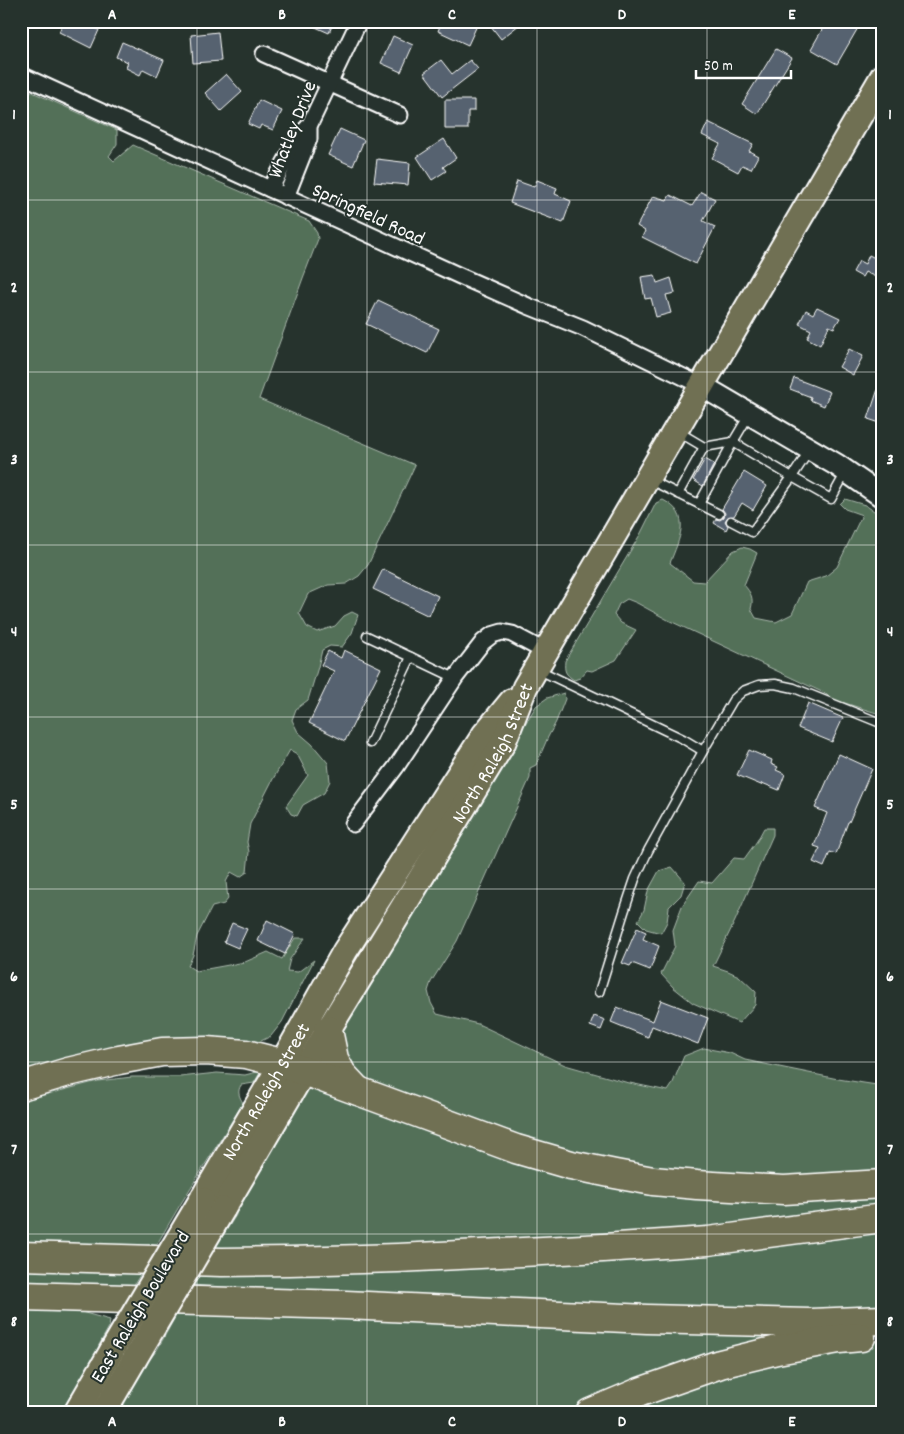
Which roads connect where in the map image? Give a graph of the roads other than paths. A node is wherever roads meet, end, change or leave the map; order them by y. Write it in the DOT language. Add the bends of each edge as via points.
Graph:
graph roads {
  1 [pos="359,21"];
  2 [pos="264,54"];
  3 [pos="21,75"];
  4 [pos="883,76"];
  5 [pos="330,83"];
  6 [pos="400,115"];
  7 [pos="309,126"];
  8 [pos="270,189"];
  9 [pos="286,197"];
  10 [pos="702,386"];
  11 [pos="750,413"];
  12 [pos="676,430"];
  13 [pos="732,442"];
  14 [pos="704,447"];
  15 [pos="810,449"];
  16 [pos="846,472"];
  17 [pos="792,477"];
  18 [pos="647,479"];
  19 [pos="678,494"];
  20 [pos="883,497"];
  21 [pos="699,504"];
  22 [pos="719,514"];
  23 [pos="731,521"];
  24 [pos="367,636"];
  25 [pos="411,657"];
  26 [pos="535,669"];
  27 [pos="455,678"];
  28 [pos="883,724"];
  29 [pos="370,743"];
  30 [pos="703,751"];
  31 [pos="354,824"];
  32 [pos="600,992"];
  33 [pos="328,1030"];
  34 [pos="293,1067"];
  35 [pos="21,1086"];
  36 [pos="358,1091"];
  37 [pos="883,1184"];
  38 [pos="202,1199"];
  39 [pos="223,1209"];
  40 [pos="883,1218"];
  41 [pos="21,1256"];
  42 [pos="21,1296"];
  43 [pos="883,1320"];
  44 [pos="883,1334"];
  45 [pos="76,1413"];
  46 [pos="103,1413"];
  47 [pos="590,1413"];
  1 -- 5 [label="street, Whatley Drive"];
  2 -- 5 [label="street"];
  3 -- 8 [label="street, Springfield Road"];
  4 -- 10 [label="main road"];
  5 -- 6 [label="street"];
  5 -- 7 [label="street, Whatley Drive"];
  7 -- 8 [label="street" via="300,135"];
  7 -- 9 [label="street, Whatley Drive" via="309,139"];
  8 -- 9 [label="street, Springfield Road"];
  9 -- 10 [label="street, Springfield Road" via="583,328"];
  10 -- 11 [label="main road"];
  10 -- 12 [label="main road"];
  11 -- 13 [label="lane"];
  11 -- 15 [label="main road"];
  12 -- 14 [label="lane"];
  12 -- 18 [label="main road"];
  13 -- 14 [label="lane"];
  13 -- 17 [label="lane"];
  13 -- 21 [label="lane"];
  14 -- 19 [label="lane" via="696,468"];
  15 -- 16 [label="main road"];
  15 -- 17 [label="lane"];
  16 -- 17 [label="lane" via="831,499"];
  16 -- 20 [label="main road"];
  17 -- 23 [label="lane" via="752,532"];
  18 -- 19 [label="lane"];
  18 -- 26 [label="main road"];
  19 -- 21 [label="lane"];
  21 -- 22 [label="lane"];
  24 -- 25 [label="lane"];
  25 -- 27 [label="lane"];
  25 -- 29 [label="lane"];
  26 -- 27 [label="street" via="512,634 502,632 483,642"];
  26 -- 30 [label="lane"];
  26 -- 33 [label="main road, North Raleigh Street" via="503,742"];
  26 -- 34 [label="main road, North Raleigh Street" via="484,735 345,952"];
  27 -- 31 [label="street"];
  28 -- 30 [label="lane" via="794,688 759,685 743,691 733,700"];
  30 -- 32 [label="lane" via="635,879"];
  33 -- 34 [label="main road, North Raleigh Street"];
  33 -- 36 [label="highway" via="334,1059 342,1074"];
  34 -- 35 [label="highway" via="246,1054 162,1052 68,1072"];
  34 -- 36 [label="highway"];
  34 -- 38 [label="main road, North Raleigh Street"];
  34 -- 39 [label="main road, North Raleigh Street"];
  36 -- 37 [label="highway" via="516,1149 571,1165 653,1181 784,1190"];
  38 -- 45 [label="main road, East Raleigh Boulevard, bridge"];
  39 -- 46 [label="main road, East Raleigh Boulevard, bridge"];
  40 -- 41 [label="highway" via="708,1241 407,1257 222,1262"];
  42 -- 43 [label="highway" via="346,1305 628,1318 811,1323"];
  44 -- 47 [label="highway" via="777,1350 720,1364"];
}
